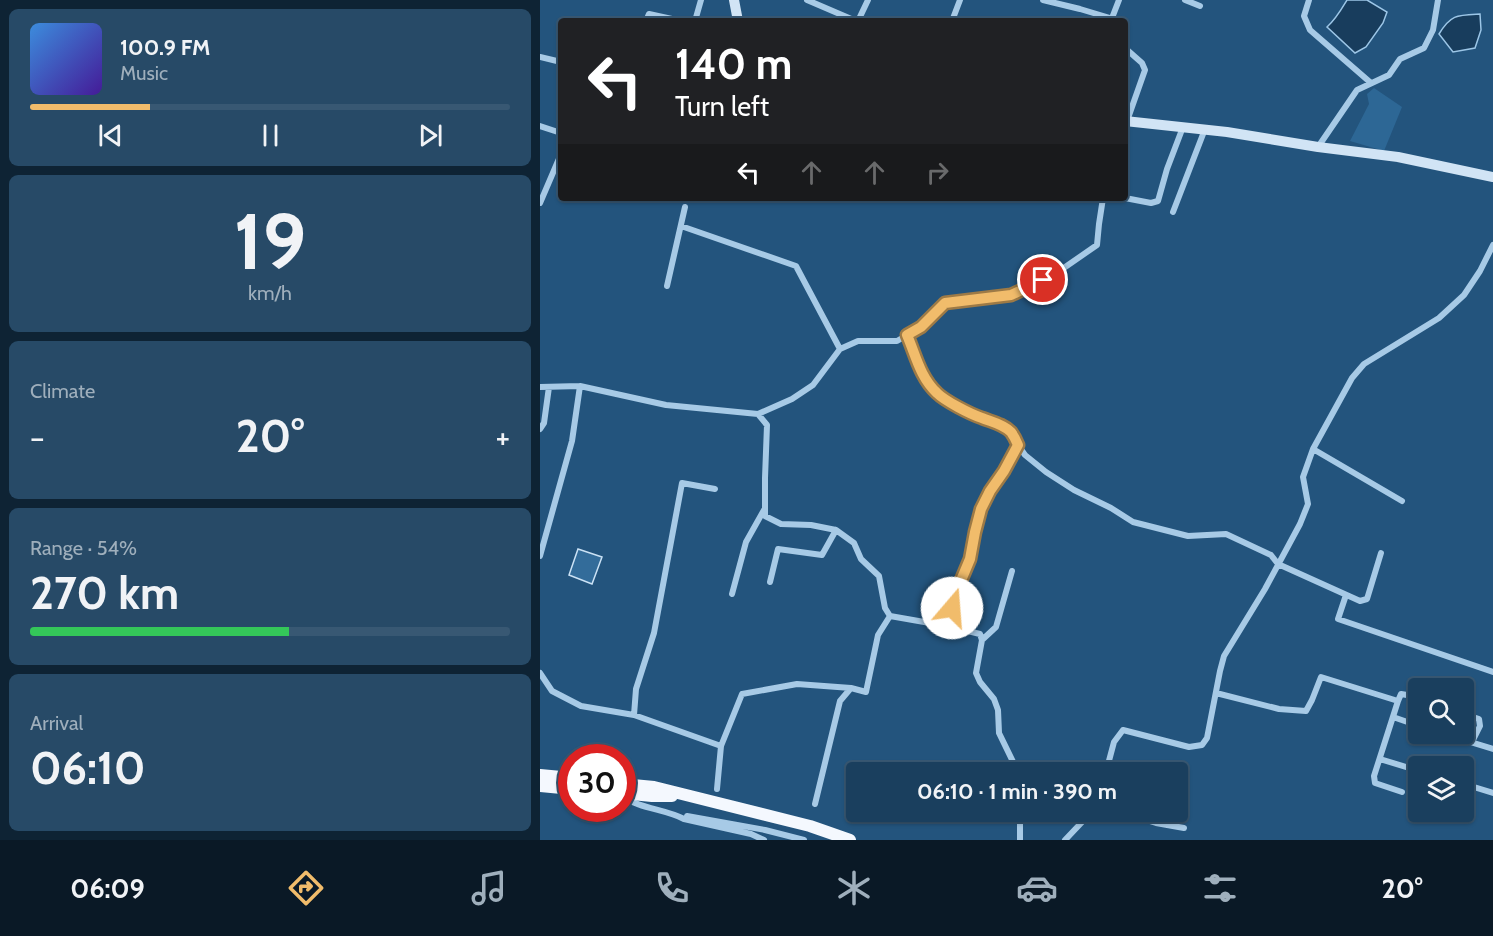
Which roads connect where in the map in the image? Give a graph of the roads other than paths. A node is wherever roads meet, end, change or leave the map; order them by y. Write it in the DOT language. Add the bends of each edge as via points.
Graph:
graph roads {
  1 [pos="701,0"];
  2 [pos="734,0"];
  3 [pos="807,0"];
  4 [pos="868,0"];
  5 [pos="960,0"];
  6 [pos="1043,0"];
  7 [pos="1119,0"];
  8 [pos="1185,0"];
  9 [pos="1309,0"];
  10 [pos="1438,0"];
  11 [pos="1200,6"];
  12 [pos="647,18"];
  13 [pos="667,18"];
  14 [pos="696,18"];
  15 [pos="737,18"];
  16 [pos="850,18"];
  17 [pos="859,18"];
  18 [pos="953,18"];
  19 [pos="1112,18"];
  20 [pos="1128,51"];
  21 [pos="540,57"];
  22 [pos="558,61"];
  23 [pos="1371,83"];
  24 [pos="1128,116"];
  25 [pos="1128,121"];
  26 [pos="540,126"];
  27 [pos="1183,127"];
  28 [pos="1205,129"];
  29 [pos="558,132"];
  30 [pos="1318,147"];
  31 [pos="558,160"];
  32 [pos="1493,177"];
  33 [pos="542,195"];
  34 [pos="1128,199"];
  35 [pos="1103,201"];
  36 [pos="540,203"];
  37 [pos="686,207"];
  38 [pos="1173,212"];
  39 [pos="681,226"];
  40 [pos="1493,245"];
  41 [pos="667,286"];
  42 [pos="907,335"];
  43 [pos="840,349"];
  44 [pos="580,386"];
  45 [pos="540,387"];
  46 [pos="549,387"];
  47 [pos="758,414"];
  48 [pos="540,429"];
  49 [pos="1018,445"];
  50 [pos="1313,449"];
  51 [pos="716,489"];
  52 [pos="1402,501"];
  53 [pos="764,510"];
  54 [pos="836,530"];
  55 [pos="1381,553"];
  56 [pos="540,556"];
  57 [pos="1278,564"];
  58 [pos="1012,571"];
  59 [pos="770,582"];
  60 [pos="732,594"];
  61 [pos="1346,595"];
  62 [pos="890,616"];
  63 [pos="947,626"];
  64 [pos="982,640"];
  65 [pos="1493,672"];
  66 [pos="540,673"];
  67 [pos="851,688"];
  68 [pos="1216,693"];
  69 [pos="1408,695"];
  70 [pos="1398,701"];
  71 [pos="634,715"];
  72 [pos="1393,717"];
  73 [pos="1474,717"];
  74 [pos="1408,722"];
  75 [pos="1474,740"];
  76 [pos="1474,742"];
  77 [pos="721,746"];
  78 [pos="1493,749"];
  79 [pos="1380,759"];
  80 [pos="1013,762"];
  81 [pos="1109,762"];
  82 [pos="1408,768"];
  83 [pos="541,778"];
  84 [pos="558,778"];
  85 [pos="558,784"];
  86 [pos="636,785"];
  87 [pos="1474,787"];
  88 [pos="717,789"];
  89 [pos="1402,792"];
  90 [pos="1493,793"];
  91 [pos="636,795"];
  92 [pos="686,796"];
  93 [pos="636,802"];
  94 [pos="815,804"];
  95 [pos="675,814"];
  96 [pos="1020,822"];
  97 [pos="1082,822"];
  98 [pos="1153,822"];
  99 [pos="1184,828"];
  100 [pos="764,840"];
  101 [pos="804,840"];
  102 [pos="850,840"];
  103 [pos="1020,840"];
  104 [pos="1065,840"];
  1 -- 14 [label="street"];
  2 -- 15 [label="main road"];
  3 -- 16 [label="street"];
  4 -- 17 [label="street"];
  5 -- 18 [label="street"];
  6 -- 19 [label="street"];
  7 -- 19 [label="street"];
  8 -- 11 [label="street"];
  9 -- 23 [label="street" via="1304,16 1310,30"];
  10 -- 23 [label="street" via="1424,48 1400,59 1389,75"];
  12 -- 13 [label="street" via="649,14"];
  20 -- 24 [label="street" via="1145,70"];
  21 -- 22 [label="street"];
  23 -- 30 [label="street" via="1357,90"];
  25 -- 27 [label="main road"];
  26 -- 29 [label="street"];
  27 -- 28 [label="main road"];
  27 -- 34 [label="street" via="1158,201"];
  28 -- 30 [label="main road"];
  28 -- 38 [label="street"];
  30 -- 32 [label="main road" via="1398,157"];
  31 -- 33 [label="street"];
  33 -- 36 [label="street"];
  35 -- 42 [label="street" via="1097,246 1058,272 1011,295 945,303"];
  37 -- 39 [label="street"];
  39 -- 41 [label="street"];
  39 -- 43 [label="street" via="796,266"];
  40 -- 50 [label="street" via="1464,295 1439,318 1364,364 1352,378"];
  42 -- 43 [label="street" via="897,341 858,341"];
  42 -- 49 [label="street" via="918,367 938,394 1003,426"];
  43 -- 47 [label="street" via="813,385"];
  44 -- 46 [label="street"];
  44 -- 47 [label="street" via="666,405"];
  44 -- 56 [label="street" via="572,441"];
  45 -- 46 [label="street"];
  46 -- 48 [label="street"];
  47 -- 53 [label="street" via="767,425"];
  49 -- 57 [label="street" via="1046,472 1133,522 1188,536 1226,534 1271,555"];
  49 -- 63 [label="street" via="981,509 970,559"];
  50 -- 52 [label="street"];
  50 -- 57 [label="street" via="1304,477 1308,504"];
  51 -- 71 [label="street" via="682,483 654,633 636,689"];
  53 -- 54 [label="street" via="765,516 781,524"];
  53 -- 60 [label="street" via="746,542"];
  54 -- 59 [label="street" via="822,555 778,549"];
  54 -- 62 [label="street" via="854,543 861,559 879,576"];
  55 -- 61 [label="street" via="1367,599 1360,601"];
  57 -- 61 [label="street"];
  57 -- 68 [label="street" via="1224,656"];
  58 -- 64 [label="street" via="996,627"];
  61 -- 65 [label="street" via="1338,619"];
  62 -- 63 [label="street"];
  62 -- 67 [label="street" via="878,635 866,692"];
  63 -- 64 [label="street" via="980,634"];
  64 -- 80 [label="street" via="976,673 994,699 999,733"];
  66 -- 71 [label="street" via="552,691 581,706"];
  67 -- 77 [label="street" via="797,684 742,694"];
  67 -- 94 [label="street" via="840,702"];
  68 -- 70 [label="street" via="1279,709 1306,711 1321,677"];
  68 -- 81 [label="street" via="1207,738 1202,745 1190,747 1123,730 1114,742"];
  69 -- 70 [label="street" via="1401,694"];
  70 -- 72 [label="street"];
  71 -- 77 [label="street"];
  72 -- 74 [label="street"];
  72 -- 79 [label="street"];
  73 -- 75 [label="street" via="1479,719 1480,726"];
  76 -- 78 [label="street"];
  77 -- 88 [label="street"];
  79 -- 82 [label="street"];
  79 -- 89 [label="street" via="1374,776 1376,783"];
  83 -- 84 [label="highway"];
  83 -- 85 [label="highway"];
  86 -- 92 [label="highway"];
  87 -- 90 [label="street"];
  91 -- 92 [label="highway"];
  92 -- 102 [label="highway" via="810,826"];
  93 -- 95 [label="street"];
  95 -- 100 [label="street"];
  95 -- 101 [label="street"];
  96 -- 103 [label="street"];
  97 -- 104 [label="street"];
  98 -- 99 [label="street"];
}
